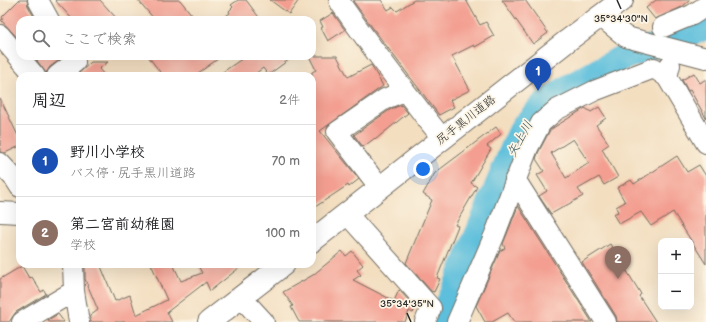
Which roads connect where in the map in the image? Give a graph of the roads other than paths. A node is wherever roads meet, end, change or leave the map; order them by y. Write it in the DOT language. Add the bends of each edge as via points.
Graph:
graph roads {
  1 [pos="38,0"];
  2 [pos="339,0"];
  3 [pos="622,0"];
  4 [pos="706,6"];
  5 [pos="48,16"];
  6 [pos="600,16"];
  7 [pos="663,27"];
  8 [pos="0,35"];
  9 [pos="674,49"];
  10 [pos="16,54"];
  11 [pos="706,58"];
  12 [pos="21,60"];
  13 [pos="75,60"];
  14 [pos="32,72"];
  15 [pos="62,72"];
  16 [pos="667,77"];
  17 [pos="404,91"];
  18 [pos="442,138"];
  19 [pos="706,143"];
  20 [pos="0,163"];
  21 [pos="515,179"];
  22 [pos="16,181"];
  23 [pos="380,188"];
  24 [pos="0,212"];
  25 [pos="16,213"];
  26 [pos="347,214"];
  27 [pos="316,239"];
  28 [pos="67,268"];
  29 [pos="279,268"];
  30 [pos="74,279"];
  31 [pos="241,297"];
  32 [pos="22,322"];
  33 [pos="79,322"];
  34 [pos="209,322"];
  35 [pos="264,322"];
  36 [pos="425,322"];
  37 [pos="457,322"];
  38 [pos="606,322"];
  1 -- 5 [label="street"];
  2 -- 17 [label="street"];
  3 -- 6 [label="main road, 尻手黒川道路"];
  4 -- 7 [label="street"];
  6 -- 9 [label="street" via="626,37"];
  6 -- 18 [label="main road, 尻手黒川道路"];
  8 -- 10 [label="street"];
  9 -- 11 [label="street"];
  9 -- 16 [label="street"];
  12 -- 14 [label="street"];
  13 -- 15 [label="street"];
  16 -- 19 [label="street"];
  16 -- 21 [label="street" via="654,68 594,91 556,110 541,123 534,134"];
  17 -- 18 [label="street"];
  17 -- 23 [label="street" via="386,99 337,132"];
  18 -- 23 [label="main road, 尻手黒川道路"];
  20 -- 22 [label="street"];
  21 -- 37 [label="street" via="495,234"];
  21 -- 38 [label="street"];
  23 -- 26 [label="main road, 尻手黒川道路"];
  24 -- 25 [label="street"];
  26 -- 27 [label="main road, 尻手黒川道路"];
  26 -- 36 [label="street" via="431,308"];
  28 -- 30 [label="street"];
  29 -- 31 [label="main road"];
  30 -- 32 [label="street"];
  30 -- 33 [label="street"];
  31 -- 34 [label="main road"];
  31 -- 35 [label="street"];
}
